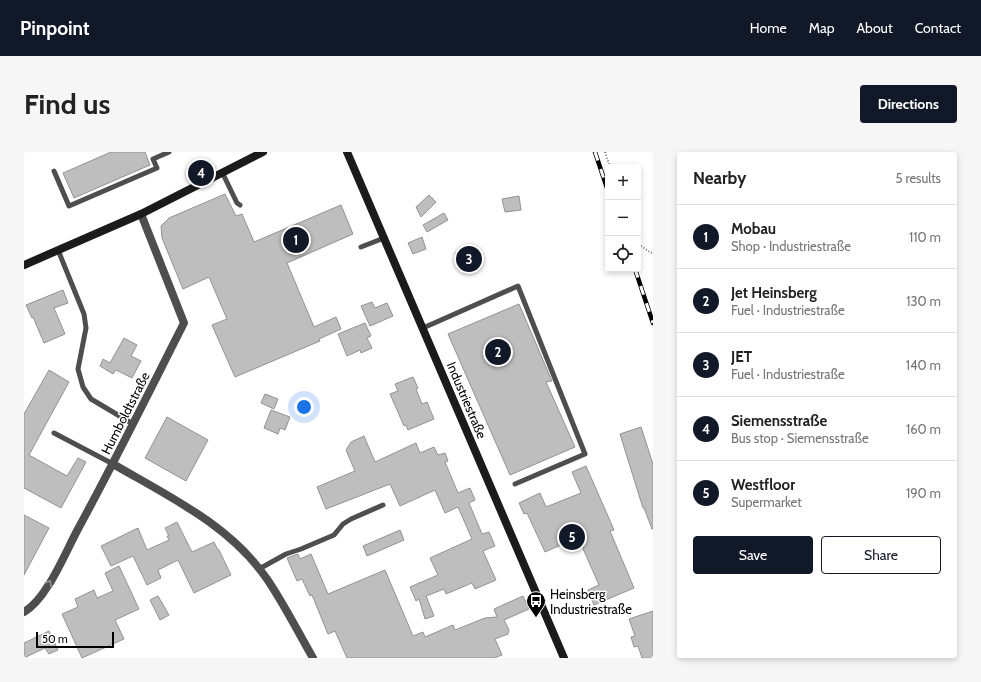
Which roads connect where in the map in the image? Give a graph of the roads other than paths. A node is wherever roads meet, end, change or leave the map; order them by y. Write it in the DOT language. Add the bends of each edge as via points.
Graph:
graph roads {
  1 [pos="169,152"];
  2 [pos="263,152"];
  3 [pos="348,152"];
  4 [pos="54,170"];
  5 [pos="222,172"];
  6 [pos="240,205"];
  7 [pos="141,214"];
  8 [pos="384,238"];
  9 [pos="361,248"];
  10 [pos="58,250"];
  11 [pos="24,265"];
  12 [pos="423,328"];
  13 [pos="133,424"];
  14 [pos="54,434"];
  15 [pos="113,464"];
  16 [pos="515,484"];
  17 [pos="383,505"];
  18 [pos="259,569"];
  19 [pos="24,612"];
  20 [pos="313,658"];
  21 [pos="564,658"];
  1 -- 4 [label="lane" via="153,160 157,168 69,206"];
  2 -- 5 [label="street"];
  3 -- 8 [label="street, Industriestraße"];
  5 -- 6 [label="lane"];
  5 -- 7 [label="street"];
  7 -- 10 [label="street"];
  7 -- 13 [label="street, Humboldtstraße" via="184,323"];
  8 -- 9 [label="lane"];
  8 -- 12 [label="street, Industriestraße"];
  10 -- 11 [label="street"];
  10 -- 13 [label="lane" via="84,314 86,328 78,369 83,387 91,399"];
  12 -- 16 [label="lane" via="518,286 585,454"];
  12 -- 21 [label="street, Industriestraße"];
  13 -- 15 [label="street, Humboldtstraße"];
  14 -- 15 [label="lane"];
  15 -- 18 [label="street" via="199,514 231,538"];
  19 -- 15 [label="street, Humboldtstraße, one-way" via="40,598"];
  17 -- 18 [label="lane" via="351,519 334,535 302,550 286,554"];
  18 -- 20 [label="street" via="268,579"];
}
